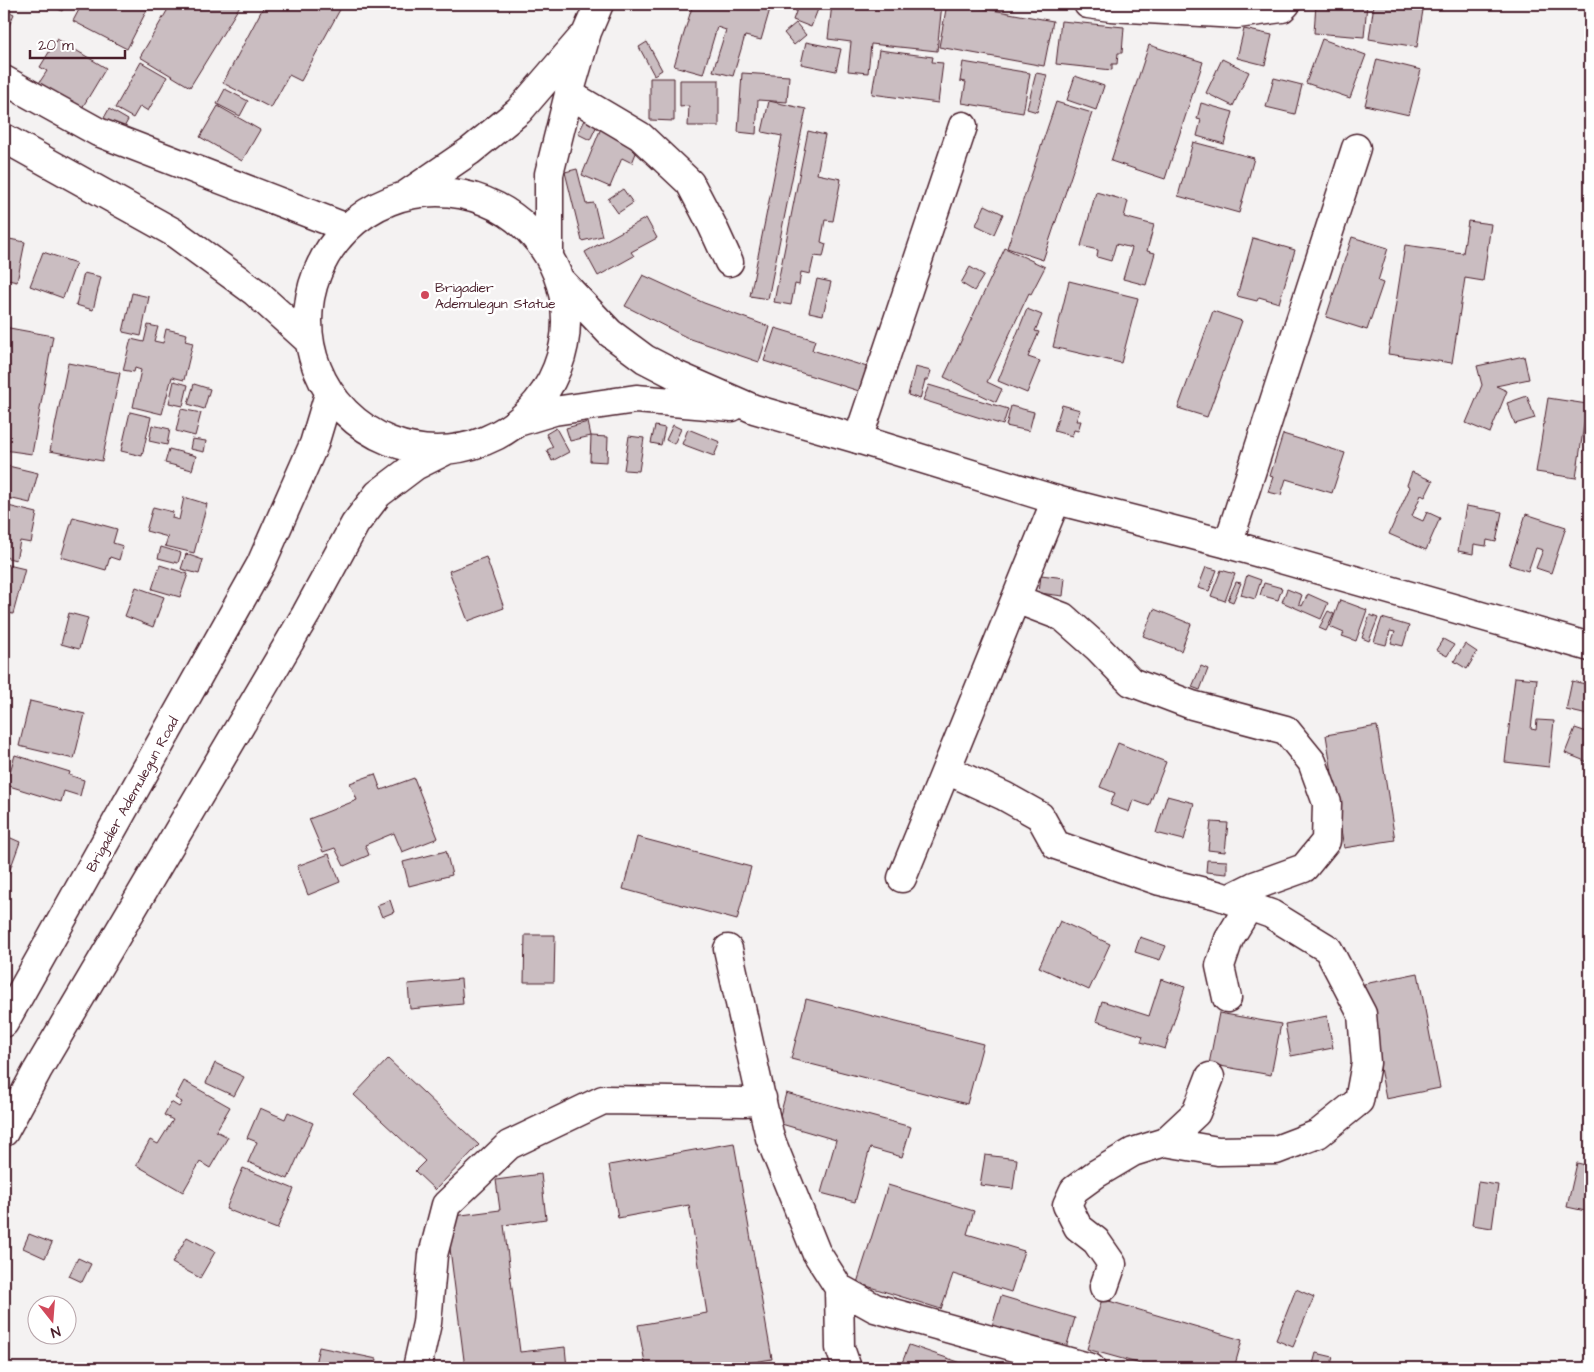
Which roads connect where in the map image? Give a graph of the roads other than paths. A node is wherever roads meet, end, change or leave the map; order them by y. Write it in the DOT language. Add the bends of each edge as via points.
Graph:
graph roads {
  1 [pos="600,4"];
  2 [pos="1088,4"];
  3 [pos="1286,4"];
  4 [pos="587,32"];
  5 [pos="4,80"];
  6 [pos="569,94"];
  7 [pos="964,126"];
  8 [pos="4,138"];
  9 [pos="1356,148"];
  10 [pos="406,195"];
  11 [pos="346,228"];
  12 [pos="549,255"];
  13 [pos="729,262"];
  14 [pos="560,280"];
  15 [pos="308,339"];
  16 [pos="328,394"];
  17 [pos="754,409"];
  18 [pos="520,421"];
  19 [pos="858,438"];
  20 [pos="445,451"];
  21 [pos="1056,500"];
  22 [pos="1228,544"];
  23 [pos="1016,599"];
  24 [pos="1590,647"];
  25 [pos="947,770"];
  26 [pos="902,878"];
  27 [pos="1238,902"];
  28 [pos="728,949"];
  29 [pos="1227,998"];
  30 [pos="4,1023"];
  31 [pos="1210,1077"];
  32 [pos="762,1098"];
  33 [pos="4,1132"];
  34 [pos="1165,1142"];
  35 [pos="1104,1287"];
  36 [pos="839,1288"];
  37 [pos="417,1368"];
  38 [pos="847,1368"];
  39 [pos="1091,1368"];
  1 -- 4 [label="main road"];
  2 -- 3 [label="main road" via="1237,14 1282,8"];
  4 -- 6 [label="main road"];
  4 -- 10 [label="main road" via="519,111 470,151"];
  5 -- 11 [label="main road" via="98,132"];
  6 -- 12 [label="main road" via="549,174"];
  6 -- 13 [label="main road" via="640,136 690,183"];
  7 -- 19 [label="main road"];
  8 -- 15 [label="main road" via="173,232 255,292"];
  9 -- 22 [label="main road"];
  10 -- 11 [label="main road" via="374,208"];
  10 -- 12 [label="main road" via="447,192 488,202 523,223"];
  11 -- 15 [label="main road" via="322,260 308,299"];
  12 -- 14 [label="main road"];
  14 -- 17 [label="main road" via="610,333 645,359"];
  14 -- 18 [label="main road" via="567,310 565,341 557,371 541,398"];
  15 -- 16 [label="main road"];
  16 -- 20 [label="main road" via="350,419 379,438 411,448"];
  16 -- 30 [label="main road, Brigadier Ademulegun Road" via="314,444 261,564"];
  17 -- 18 [label="main road" via="636,399 554,411"];
  17 -- 19 [label="main road"];
  18 -- 20 [label="main road" via="485,440"];
  19 -- 21 [label="main road"];
  20 -- 33 [label="main road" via="415,466 378,494 355,524 306,614"];
  21 -- 22 [label="main road"];
  21 -- 23 [label="main road"];
  22 -- 24 [label="main road"];
  23 -- 25 [label="main road"];
  23 -- 27 [label="main road" via="1063,617 1131,682 1192,705 1286,730 1312,762 1327,803 1326,841 1304,868 1254,886"];
  25 -- 26 [label="main road"];
  25 -- 27 [label="main road" via="1040,816 1056,845 1160,881"];
  27 -- 29 [label="main road" via="1220,966"];
  27 -- 34 [label="main road" via="1271,914 1328,948 1362,1014 1366,1063 1359,1101 1318,1134 1276,1150 1218,1151"];
  28 -- 32 [label="main road"];
  31 -- 34 [label="main road" via="1196,1113"];
  32 -- 36 [label="main road" via="770,1138 816,1252"];
  32 -- 37 [label="main road" via="746,1102 603,1100 509,1145 446,1205 433,1255 428,1323"];
  34 -- 35 [label="main road" via="1133,1152 1096,1174 1074,1190 1067,1205 1078,1227 1096,1242 1112,1264"];
  36 -- 38 [label="main road" via="840,1348"];
  36 -- 39 [label="main road" via="875,1308"];
}
